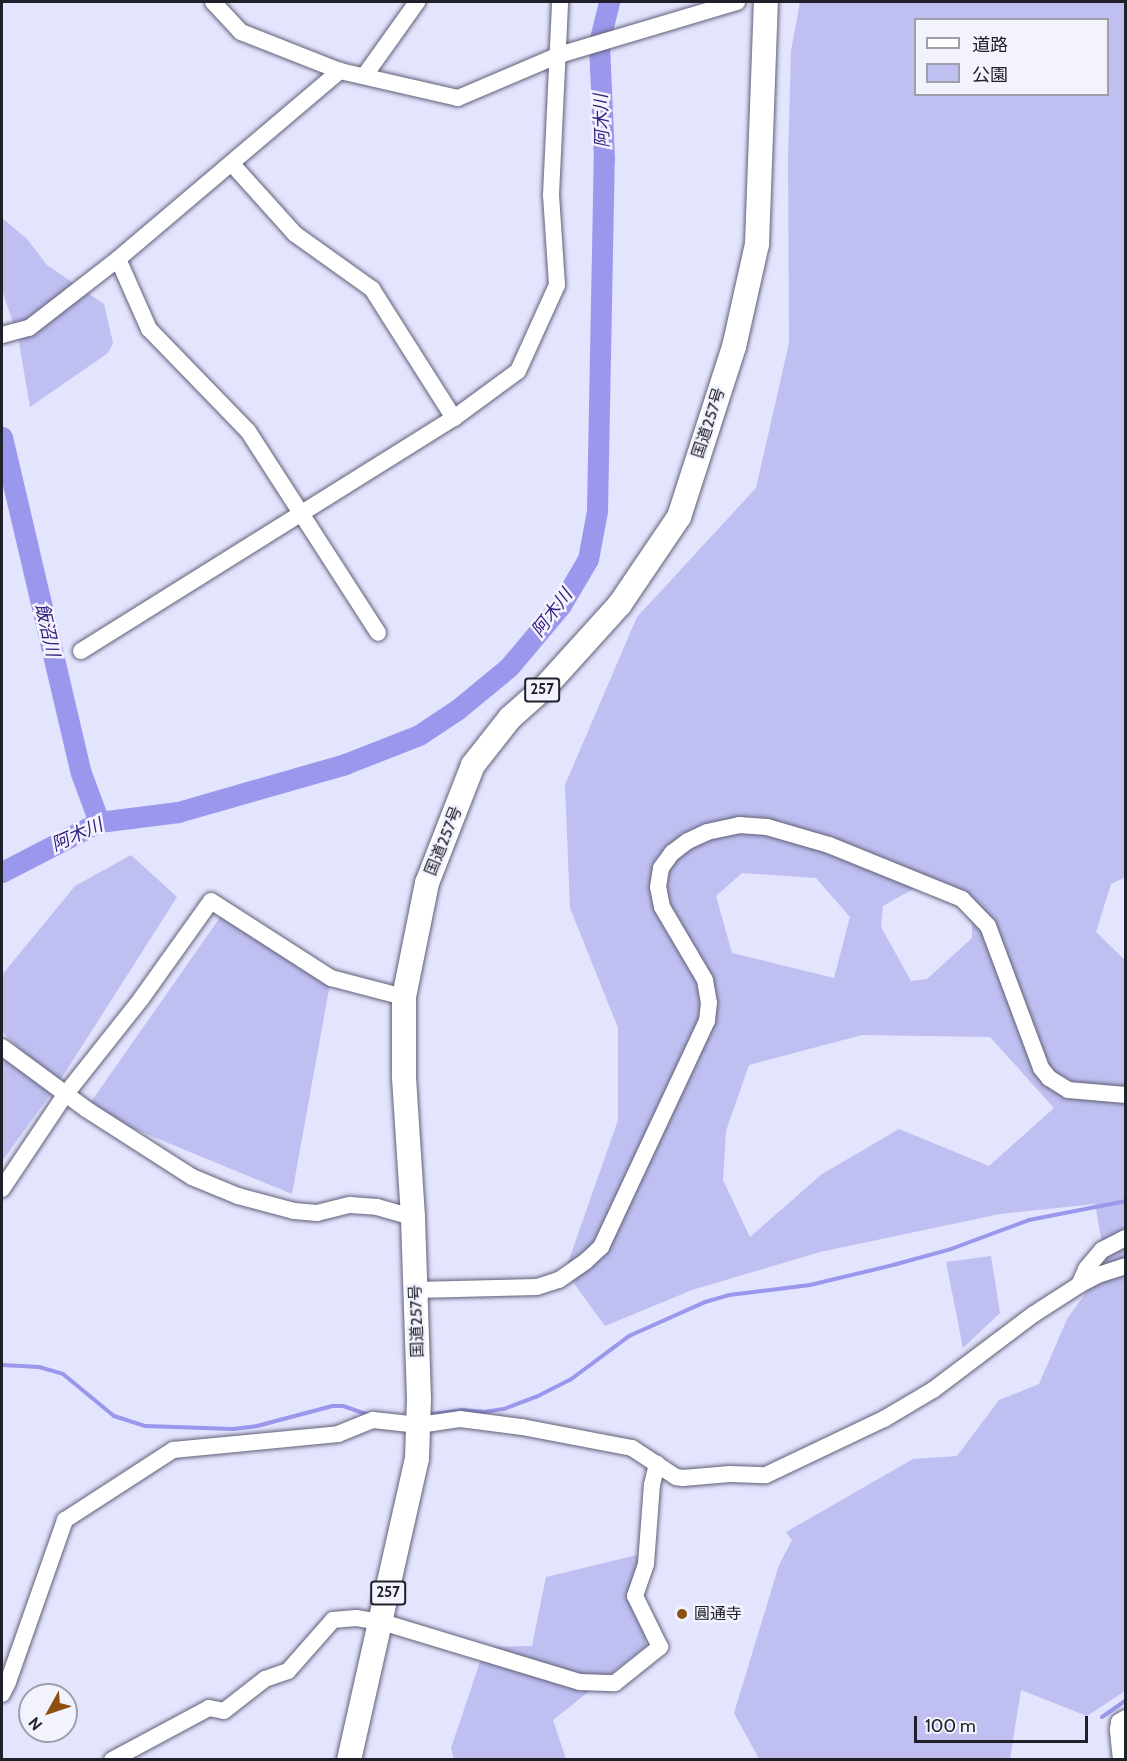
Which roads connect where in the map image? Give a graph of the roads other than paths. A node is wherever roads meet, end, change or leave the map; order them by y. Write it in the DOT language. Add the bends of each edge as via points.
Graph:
graph roads {
  1 [pos="213,2"];
  2 [pos="417,2"];
  3 [pos="560,2"];
  4 [pos="737,2"];
  5 [pos="766,2"];
  6 [pos="559,55"];
  7 [pos="340,71"];
  8 [pos="365,75"];
  9 [pos="232,164"];
  10 [pos="118,259"];
  11 [pos="6,334"];
  12 [pos="454,418"];
  13 [pos="303,513"];
  14 [pos="378,633"];
  15 [pos="81,651"];
  16 [pos="404,997"];
  17 [pos="2,1047"];
  18 [pos="66,1095"];
  19 [pos="1125,1095"];
  20 [pos="2,1189"];
  21 [pos="413,1217"];
  22 [pos="1125,1238"];
  23 [pos="1125,1266"];
  24 [pos="1079,1286"];
  25 [pos="416,1290"];
  26 [pos="419,1425"];
  27 [pos="657,1464"];
  28 [pos="382,1622"];
  29 [pos="2,1694"];
  30 [pos="1125,1718"];
  31 [pos="112,1760"];
  32 [pos="349,1760"];
  33 [pos="1121,1760"];
  1 -- 7 [label="street" via="241,32"];
  2 -- 8 [label="street"];
  3 -- 6 [label="street"];
  4 -- 6 [label="street"];
  5 -- 16 [label="highway, 国道257号 / 257" via="757,243 734,347 679,517 620,604 546,686 510,718 473,765 426,884"];
  6 -- 8 [label="street" via="458,98"];
  6 -- 12 [label="street" via="551,195 557,285 518,371"];
  7 -- 8 [label="street"];
  7 -- 9 [label="street"];
  9 -- 10 [label="street"];
  9 -- 12 [label="street" via="295,234 372,289"];
  10 -- 11 [label="street" via="29,327"];
  10 -- 13 [label="street" via="149,329 248,431"];
  12 -- 13 [label="street"];
  13 -- 14 [label="street"];
  13 -- 15 [label="street"];
  16 -- 18 [label="street" via="331,978 211,901"];
  16 -- 21 [label="highway, 国道257号 / 257" via="404,1076"];
  17 -- 18 [label="street"];
  18 -- 20 [label="street"];
  18 -- 21 [label="street" via="192,1177 238,1196 294,1211 317,1213 350,1205 377,1207"];
  19 -- 25 [label="street" via="1068,1090 1049,1078 1041,1068 988,926 962,899 829,845 766,827 739,825 707,832 672,853 661,868 658,887 662,907 705,980 709,993 707,1021 601,1247 559,1280 537,1287"];
  21 -- 25 [label="highway, 国道257号 / 257"];
  22 -- 24 [label="street" via="1102,1250 1086,1269"];
  23 -- 24 [label="street"];
  24 -- 27 [label="street" via="1034,1314 933,1390 796,1463 766,1475 683,1478"];
  25 -- 26 [label="highway, 国道257号 / 257"];
  26 -- 27 [label="street" via="460,1419 522,1427 632,1448"];
  26 -- 28 [label="highway, 国道257号 / 257" via="417,1459"];
  26 -- 29 [label="street" via="373,1420 338,1434 172,1450 65,1520"];
  27 -- 28 [label="street" via="646,1564 635,1596 660,1647 615,1683 580,1682"];
  28 -- 31 [label="street" via="333,1620 288,1671 265,1678 224,1711 209,1708"];
  28 -- 32 [label="highway, 国道257号 / 257"];
  30 -- 33 [label="street" via="1119,1722 1118,1730"];
}
